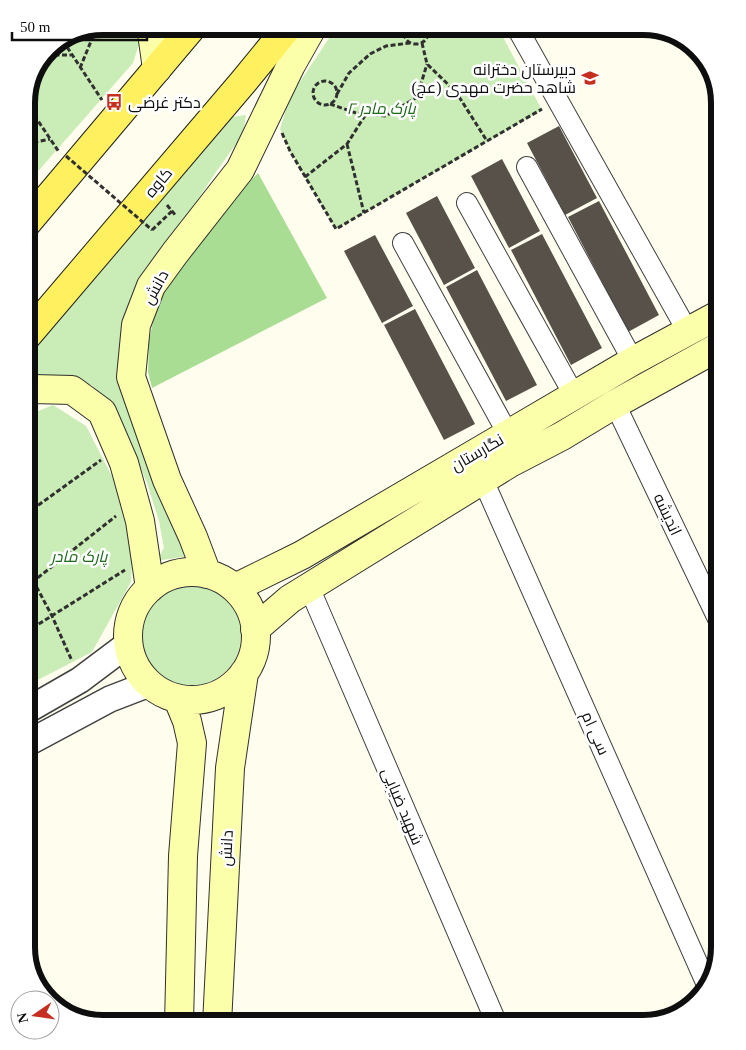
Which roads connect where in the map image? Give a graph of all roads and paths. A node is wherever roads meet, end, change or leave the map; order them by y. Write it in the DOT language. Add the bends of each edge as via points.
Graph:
graph roads {
  1 [pos="152,35"];
  2 [pos="185,35"];
  3 [pos="282,35"];
  4 [pos="308,35"];
  5 [pos="404,35"];
  6 [pos="428,35"];
  7 [pos="521,35"];
  8 [pos="93,36"];
  9 [pos="410,43"];
  10 [pos="422,43"];
  11 [pos="66,46"];
  12 [pos="55,55"];
  13 [pos="72,56"];
  14 [pos="427,64"];
  15 [pos="80,68"];
  16 [pos="157,69"];
  17 [pos="337,94"];
  18 [pos="537,101"];
  19 [pos="330,104"];
  20 [pos="366,114"];
  21 [pos="35,116"];
  22 [pos="115,119"];
  23 [pos="280,129"];
  24 [pos="50,139"];
  25 [pos="487,141"];
  26 [pos="35,142"];
  27 [pos="348,144"];
  28 [pos="69,163"];
  29 [pos="527,167"];
  30 [pos="305,177"];
  31 [pos="152,190"];
  32 [pos="466,203"];
  33 [pos="35,211"];
  34 [pos="172,211"];
  35 [pos="364,213"];
  36 [pos="189,235"];
  37 [pos="402,243"];
  38 [pos="711,319"];
  39 [pos="35,326"];
  40 [pos="688,332"];
  41 [pos="711,351"];
  42 [pos="633,361"];
  43 [pos="35,389"];
  44 [pos="574,395"];
  45 [pos="616,404"];
  46 [pos="508,434"];
  47 [pos="117,448"];
  48 [pos="483,480"];
  49 [pos="135,501"];
  50 [pos="35,507"];
  51 [pos="145,558"];
  52 [pos="207,574"];
  53 [pos="35,580"];
  54 [pos="35,583"];
  55 [pos="309,587"];
  56 [pos="150,588"];
  57 [pos="234,588"];
  58 [pos="711,604"];
  59 [pos="52,616"];
  60 [pos="35,626"];
  61 [pos="255,629"];
  62 [pos="128,644"];
  63 [pos="244,674"];
  64 [pos="80,680"];
  65 [pos="149,684"];
  66 [pos="178,699"];
  67 [pos="35,706"];
  68 [pos="35,739"];
  69 [pos="704,977"];
  70 [pos="179,1015"];
  71 [pos="217,1015"];
  72 [pos="493,1015"];
  1 -- 16 [label="main road"];
  2 -- 16 [label="main road"];
  3 -- 31 [label="main road, کاوه"];
  4 -- 36 [label="main road, دانش" via="240,170"];
  5 -- 9 [label="path"];
  6 -- 10 [label="path"];
  7 -- 40 [label="street"];
  8 -- 15 [label="path"];
  9 -- 10 [label="path"];
  9 -- 17 [label="path" via="386,46 370,54 349,73"];
  10 -- 14 [label="path"];
  11 -- 13 [label="path"];
  12 -- 13 [label="path"];
  13 -- 15 [label="path"];
  14 -- 20 [label="path" via="417,97 386,116"];
  14 -- 25 [label="path" via="456,92"];
  15 -- 22 [label="path"];
  16 -- 22 [label="main road"];
  17 -- 19 [label="path"];
  17 -- 19 [label="path" via="335,86 328,82 314,86 312,94 315,101 322,105"];
  18 -- 25 [label="path" via="542,110"];
  19 -- 20 [label="path" via="356,114"];
  20 -- 27 [label="path"];
  21 -- 24 [label="path"];
  22 -- 28 [label="main road"];
  23 -- 30 [label="path"];
  24 -- 26 [label="path"];
  24 -- 28 [label="path"];
  25 -- 35 [label="path"];
  27 -- 30 [label="path"];
  27 -- 35 [label="path"];
  28 -- 33 [label="main road"];
  28 -- 34 [label="path, bridge" via="152,230"];
  29 -- 42 [label="street"];
  30 -- 35 [label="path" via="336,229"];
  31 -- 34 [label="path"];
  31 -- 39 [label="main road, کاوه"];
  32 -- 44 [label="street"];
  34 -- 36 [label="path"];
  36 -- 52 [label="main road, دانش" via="151,286 136,325 131,377 167,480"];
  37 -- 46 [label="street"];
  38 -- 40 [label="main road, نگارستان"];
  40 -- 42 [label="main road, نگارستان"];
  41 -- 45 [label="main road, نگارستان"];
  42 -- 44 [label="main road, نگارستان"];
  43 -- 47 [label="main road" via="72,390 102,412"];
  44 -- 46 [label="main road, نگارستان"];
  45 -- 48 [label="main road, نگارستان"];
  45 -- 58 [label="street, اندیشه"];
  46 -- 57 [label="main road, نگارستان" via="302,555"];
  47 -- 49 [label="main road"];
  47 -- 50 [label="path"];
  48 -- 55 [label="main road, نگارستان"];
  48 -- 69 [label="street, سی ام"];
  49 -- 51 [label="main road"];
  49 -- 53 [label="path"];
  51 -- 56 [label="main road"];
  51 -- 59 [label="path"];
  52 -- 56 [label="main road" via="187,572 167,577"];
  52 -- 57 [label="main road"];
  54 -- 59 [label="path"];
  55 -- 61 [label="main road, نگارستان"];
  55 -- 72 [label="street, شهید ضیایی"];
  56 -- 62 [label="main road" via="136,604 129,623"];
  57 -- 61 [label="main road" via="245,600"];
  59 -- 60 [label="path"];
  59 -- 64 [label="path"];
  61 -- 63 [label="main road" via="255,645"];
  62 -- 64 [label="street"];
  62 -- 65 [label="main road" via="131,659"];
  63 -- 66 [label="main road" via="215,696"];
  63 -- 71 [label="main road, دانش" via="230,768"];
  64 -- 67 [label="street"];
  65 -- 66 [label="main road" via="162,694"];
  65 -- 68 [label="street" via="110,699"];
  66 -- 70 [label="main road" via="188,722 192,743 183,856"];
}
